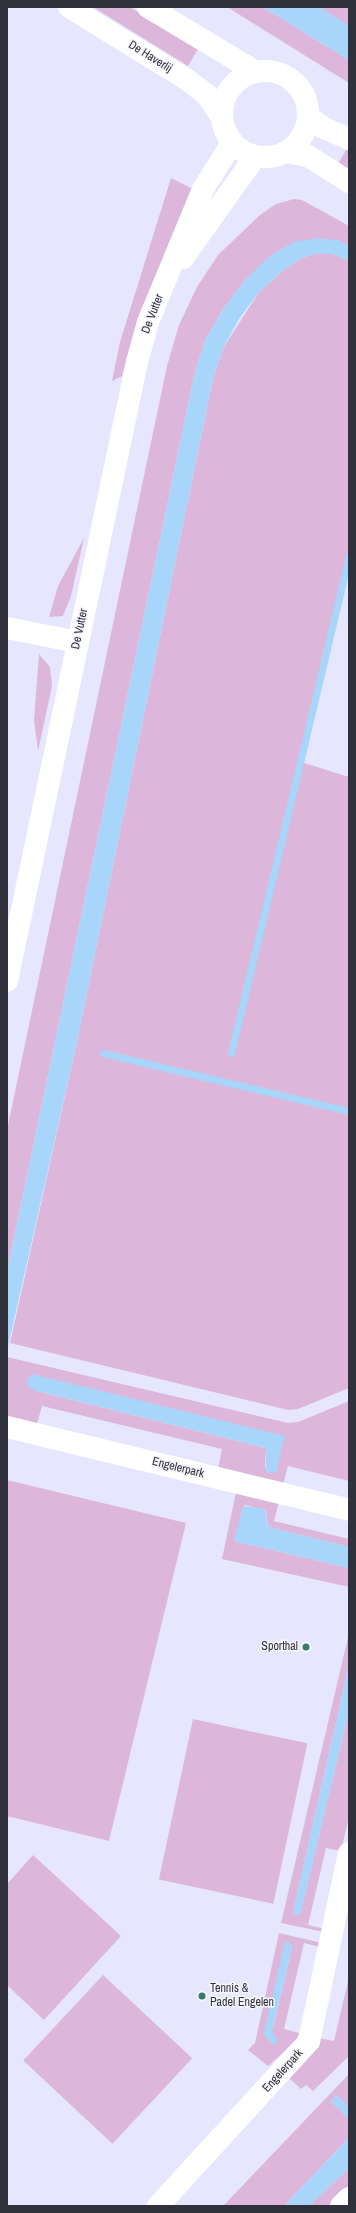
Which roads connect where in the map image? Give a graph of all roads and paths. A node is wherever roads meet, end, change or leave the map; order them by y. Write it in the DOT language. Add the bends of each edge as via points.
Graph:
graph roads {
  1 [pos="69,7"];
  2 [pos="148,7"];
  3 [pos="256,72"];
  4 [pos="308,116"];
  5 [pos="222,118"];
  6 [pos="349,139"];
  7 [pos="232,143"];
  8 [pos="286,152"];
  9 [pos="255,157"];
  10 [pos="349,182"];
  11 [pos="166,281"];
  12 [pos="7,628"];
  13 [pos="78,642"];
  14 [pos="7,980"];
  15 [pos="7,1427"];
  16 [pos="349,1510"];
  17 [pos="349,1853"];
  18 [pos="349,2198"];
  19 [pos="158,2206"];
  20 [pos="341,2206"];
  1 -- 5 [label="street, De Haverlij" via="186,79 207,95"];
  2 -- 3 [label="street"];
  3 -- 4 [label="street" via="282,74 293,81 302,91"];
  3 -- 5 [label="street" via="241,78 230,89 223,103"];
  4 -- 6 [label="street" via="322,127"];
  4 -- 8 [label="street" via="305,131 298,143"];
  5 -- 7 [label="street" via="225,132"];
  7 -- 9 [label="street" via="242,152"];
  7 -- 11 [label="street, De Vutter" via="203,188"];
  8 -- 9 [label="street" via="271,157"];
  8 -- 10 [label="street" via="308,156"];
  9 -- 11 [label="street, De Vutter" via="225,203"];
  11 -- 13 [label="street, De Vutter" via="148,322 137,362"];
  12 -- 13 [label="street"];
  13 -- 14 [label="street, De Vutter"];
  15 -- 16 [label="street, Engelerpark"];
  17 -- 19 [label="street, Engelerpark" via="309,2041"];
  18 -- 20 [label="street"];
}
